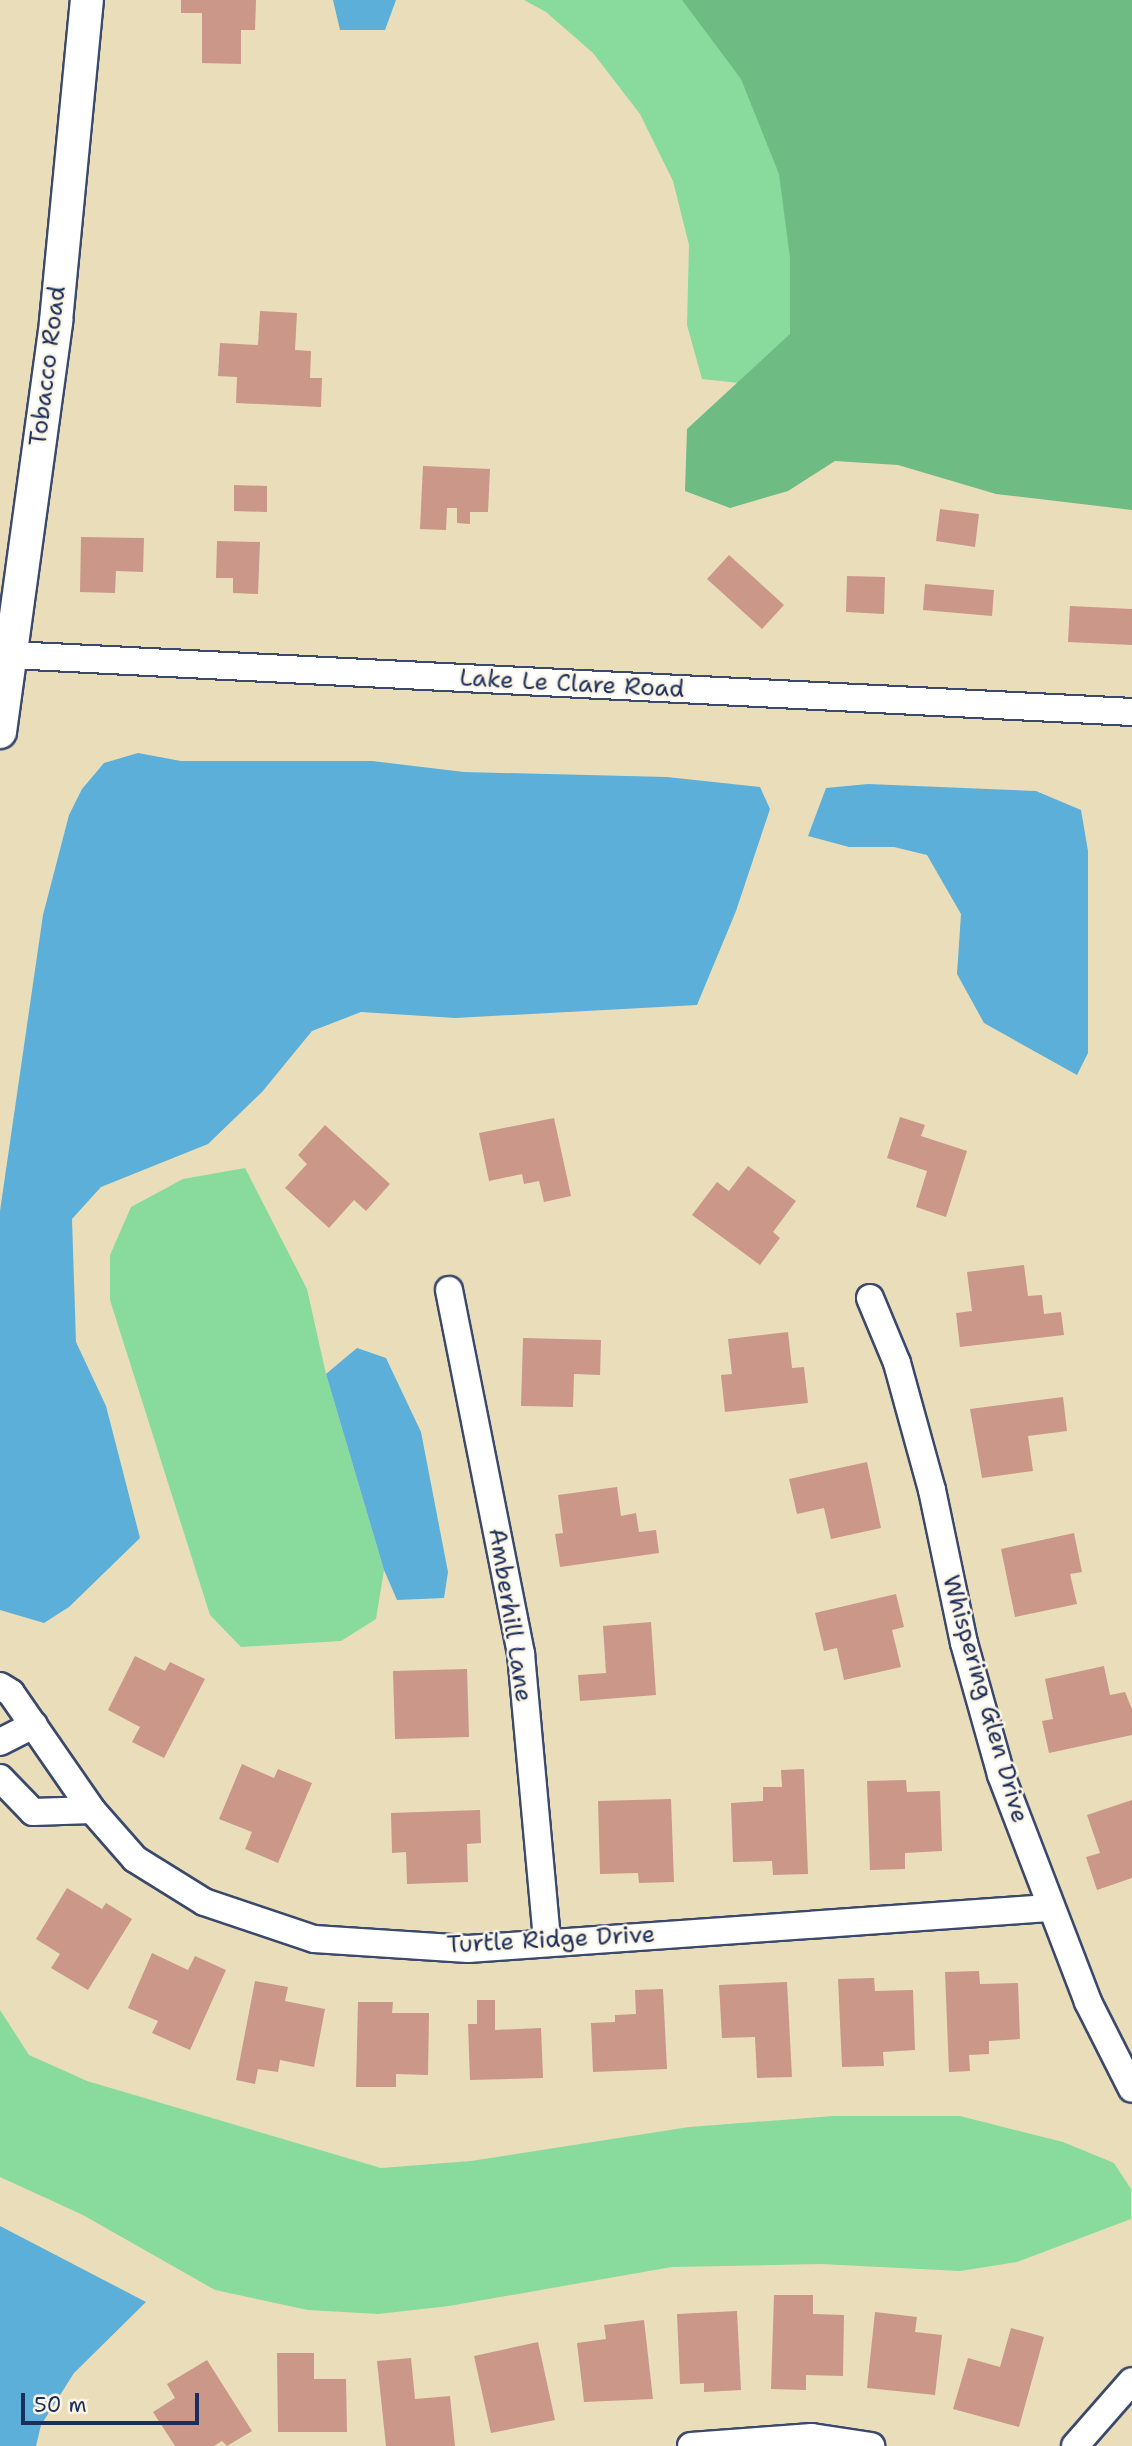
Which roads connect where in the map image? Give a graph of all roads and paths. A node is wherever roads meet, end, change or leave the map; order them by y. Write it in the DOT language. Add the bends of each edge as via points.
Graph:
graph roads {
  1 [pos="87,0"];
  2 [pos="11,655"];
  3 [pos="1132,712"];
  4 [pos="0,732"];
  5 [pos="449,1290"];
  6 [pos="870,1298"];
  7 [pos="0,1686"];
  8 [pos="34,1725"];
  9 [pos="0,1742"];
  10 [pos="0,1778"];
  11 [pos="92,1811"];
  12 [pos="1049,1908"];
  13 [pos="547,1942"];
  14 [pos="1132,2089"];
  15 [pos="1132,2381"];
  16 [pos="691,2446"];
  17 [pos="871,2446"];
  18 [pos="1075,2446"];
  1 -- 2 [label="street, Tobacco Road" via="56,321"];
  2 -- 3 [label="street, Lake Le Clare Road"];
  2 -- 4 [label="street, Tobacco Road"];
  5 -- 13 [label="street, Amberhill Lane" via="520,1654"];
  6 -- 12 [label="street, Whispering Glen Drive" via="897,1363 932,1490 964,1643 1002,1775"];
  7 -- 8 [label="street, Turtle Ridge Drive" via="11,1693"];
  8 -- 9 [label="street"];
  8 -- 11 [label="street, Turtle Ridge Drive"];
  10 -- 11 [label="street" via="33,1812"];
  11 -- 13 [label="street, Turtle Ridge Drive" via="135,1859 204,1902 314,1939 468,1949"];
  12 -- 13 [label="street, Turtle Ridge Drive"];
  12 -- 14 [label="street, Whispering Glen Drive" via="1088,2002"];
  15 -- 18 [label="street"];
  16 -- 17 [label="street" via="812,2437"];
}
